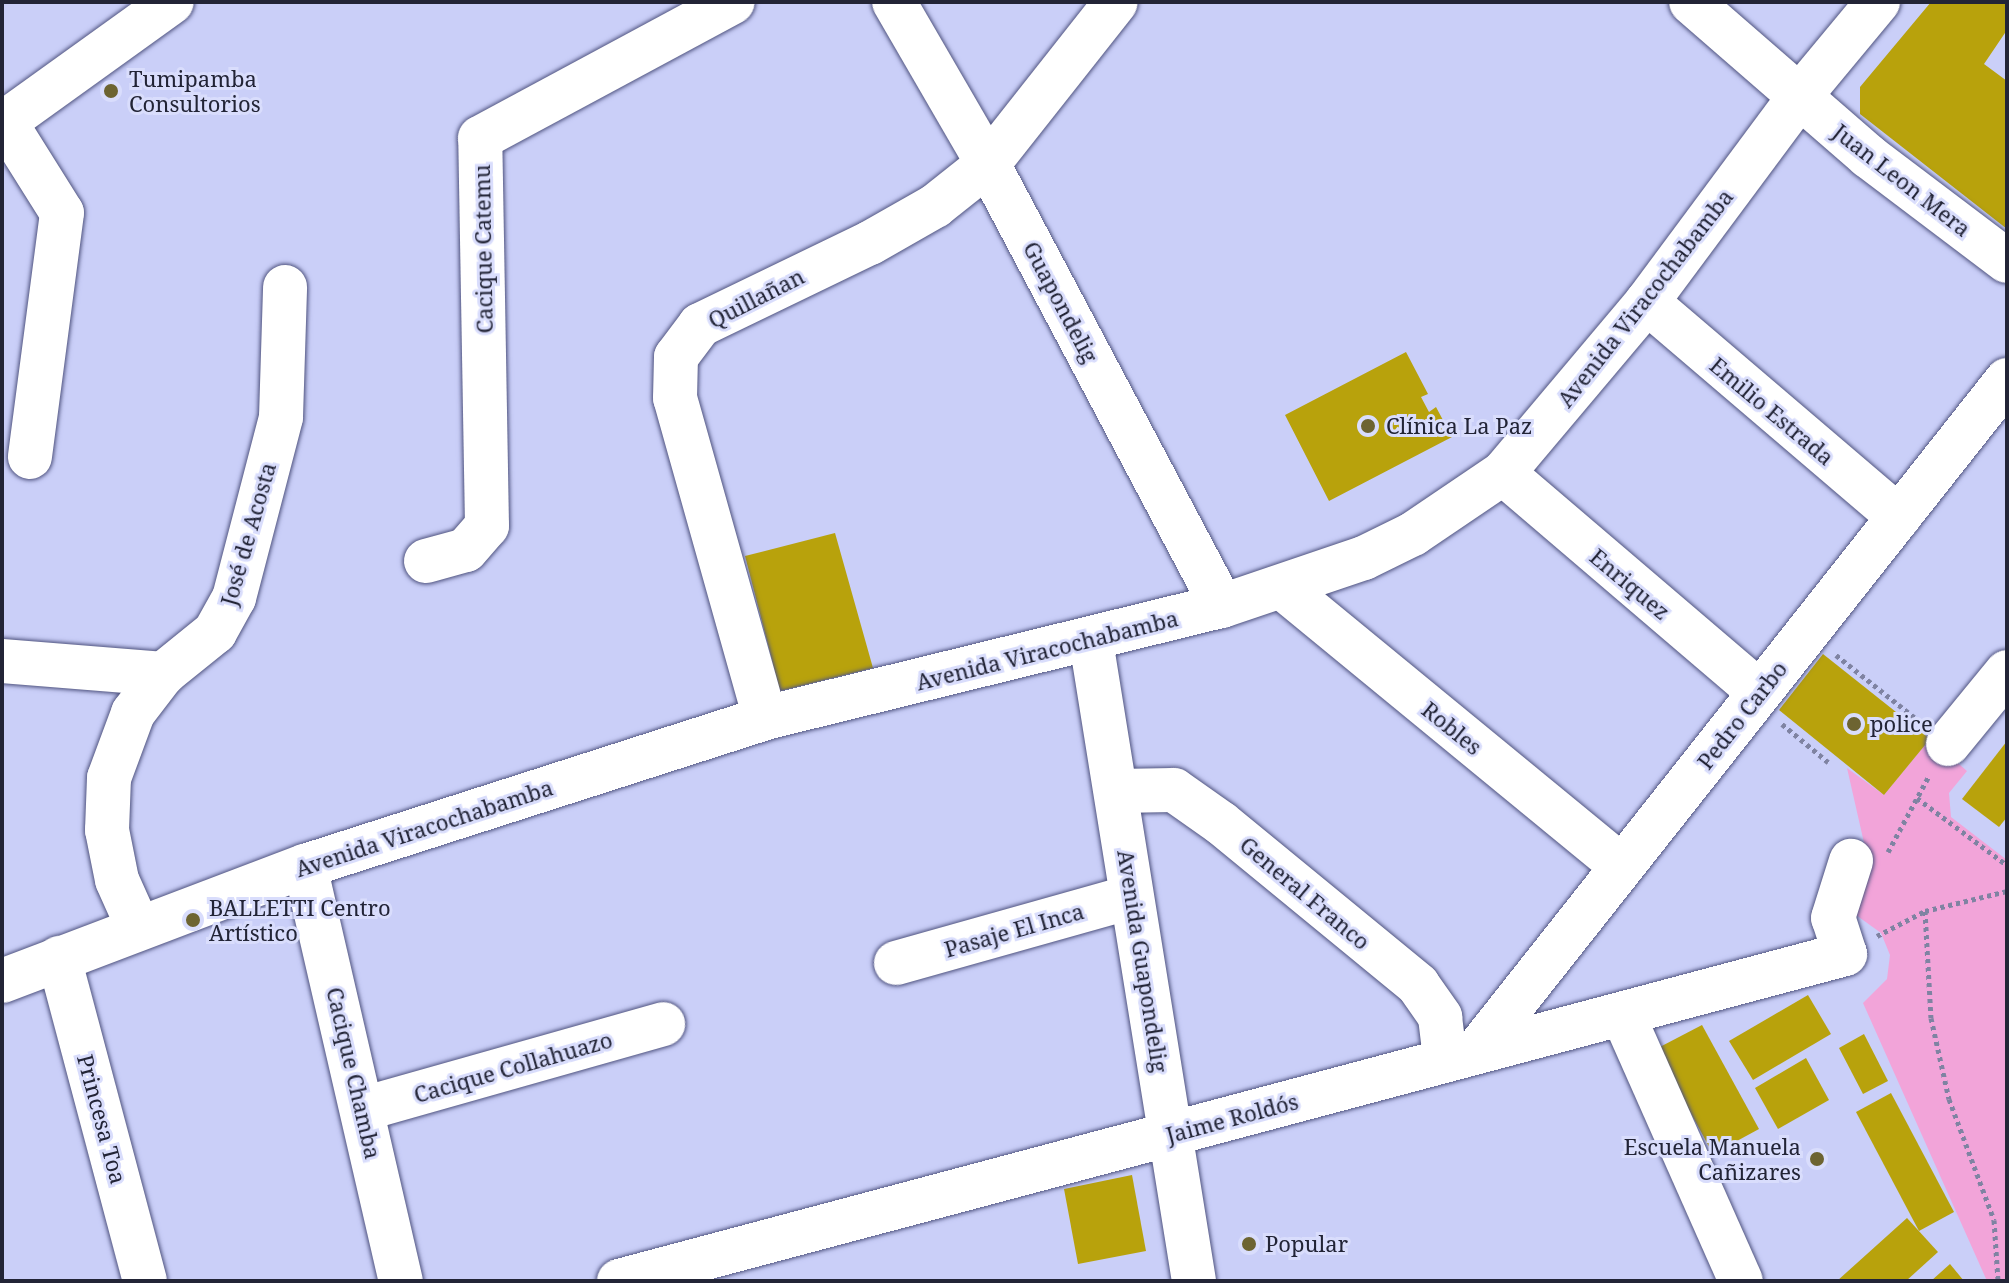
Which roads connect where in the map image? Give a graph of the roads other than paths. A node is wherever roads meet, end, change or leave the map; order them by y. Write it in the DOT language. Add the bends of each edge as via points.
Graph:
graph roads {
  1 [pos="172,2"];
  2 [pos="733,2"];
  3 [pos="894,2"];
  4 [pos="1116,2"];
  5 [pos="1691,2"];
  6 [pos="1878,2"];
  7 [pos="1799,97"];
  8 [pos="4,123"];
  9 [pos="988,164"];
  10 [pos="2007,261"];
  11 [pos="285,287"];
  12 [pos="1647,302"];
  13 [pos="2007,380"];
  14 [pos="30,457"];
  15 [pos="1503,473"];
  16 [pos="1899,517"];
  17 [pos="426,561"];
  18 [pos="1283,588"];
  19 [pos="1222,606"];
  20 [pos="1091,641"];
  21 [pos="2,661"];
  22 [pos="2007,672"];
  23 [pos="163,674"];
  24 [pos="1756,697"];
  25 [pos="765,718"];
  26 [pos="1948,744"];
  27 [pos="1116,791"];
  28 [pos="1851,861"];
  29 [pos="305,866"];
  30 [pos="1622,866"];
  31 [pos="1131,897"];
  32 [pos="138,927"];
  33 [pos="59,958"];
  34 [pos="896,963"];
  35 [pos="2,981"];
  36 [pos="1623,1015"];
  37 [pos="663,1024"];
  38 [pos="1462,1053"];
  39 [pos="363,1109"];
  40 [pos="1172,1135"];
  41 [pos="689,1272"];
  42 [pos="145,1281"];
  43 [pos="401,1281"];
  44 [pos="619,1281"];
  45 [pos="1194,1281"];
  46 [pos="1741,1281"];
  1 -- 8 [label="street"];
  2 -- 17 [label="street, Cacique Catemu" via="480,138 487,526 466,550"];
  3 -- 9 [label="street, Guapondelig"];
  4 -- 9 [label="street, Quillañan"];
  5 -- 7 [label="street, Juan Leon Mera"];
  6 -- 7 [label="street, Avenida Viracochabamba"];
  7 -- 10 [label="street, Juan Leon Mera"];
  7 -- 12 [label="street, Avenida Viracochabamba"];
  8 -- 14 [label="street" via="62,213"];
  9 -- 19 [label="street, Guapondelig"];
  9 -- 25 [label="street, Quillañan" via="935,206 870,243 700,325 676,357 675,398"];
  11 -- 23 [label="street, José de Acosta" via="281,417 234,598 215,632"];
  12 -- 15 [label="street, Avenida Viracochabamba"];
  12 -- 16 [label="street, Emilio Estrada"];
  13 -- 16 [label="street, Pedro Carbo"];
  15 -- 18 [label="street, Avenida Viracochabamba" via="1413,534"];
  15 -- 24 [label="street, Enriquez"];
  16 -- 24 [label="street, Pedro Carbo"];
  18 -- 19 [label="street, Avenida Viracochabamba"];
  18 -- 30 [label="street, Robles"];
  19 -- 20 [label="street, Avenida Viracochabamba"];
  20 -- 25 [label="street, Avenida Viracochabamba"];
  20 -- 27 [label="street, Avenida Guapondelig"];
  21 -- 23 [label="street"];
  22 -- 26 [label="street"];
  23 -- 32 [label="street, José de Acosta" via="133,713 109,778 110,842 117,880"];
  24 -- 30 [label="street, Pedro Carbo"];
  25 -- 29 [label="street, Avenida Viracochabamba"];
  27 -- 31 [label="street, Avenida Guapondelig"];
  27 -- 38 [label="street, General Franco" via="1174,790 1221,823 1418,985"];
  28 -- 36 [label="street, Jaime Roldós" via="1833,918 1845,954"];
  29 -- 32 [label="street, Avenida Viracochabamba"];
  29 -- 39 [label="street, Cacique Chamba"];
  30 -- 38 [label="street, Pedro Carbo"];
  31 -- 34 [label="street, Pasaje El Inca"];
  31 -- 40 [label="street, Avenida Guapondelig"];
  32 -- 33 [label="street, Avenida Viracochabamba"];
  33 -- 35 [label="street, Avenida Viracochabamba"];
  33 -- 42 [label="street, Princesa Toa"];
  36 -- 38 [label="street, Jaime Roldós"];
  36 -- 46 [label="street"];
  37 -- 39 [label="street, Cacique Collahuazo"];
  38 -- 40 [label="street, Jaime Roldós"];
  39 -- 43 [label="street, Cacique Chamba"];
  40 -- 41 [label="street, Jaime Roldós"];
  40 -- 45 [label="street, Avenida Guapondelig"];
  41 -- 44 [label="street, Jaime Roldós"];
}
